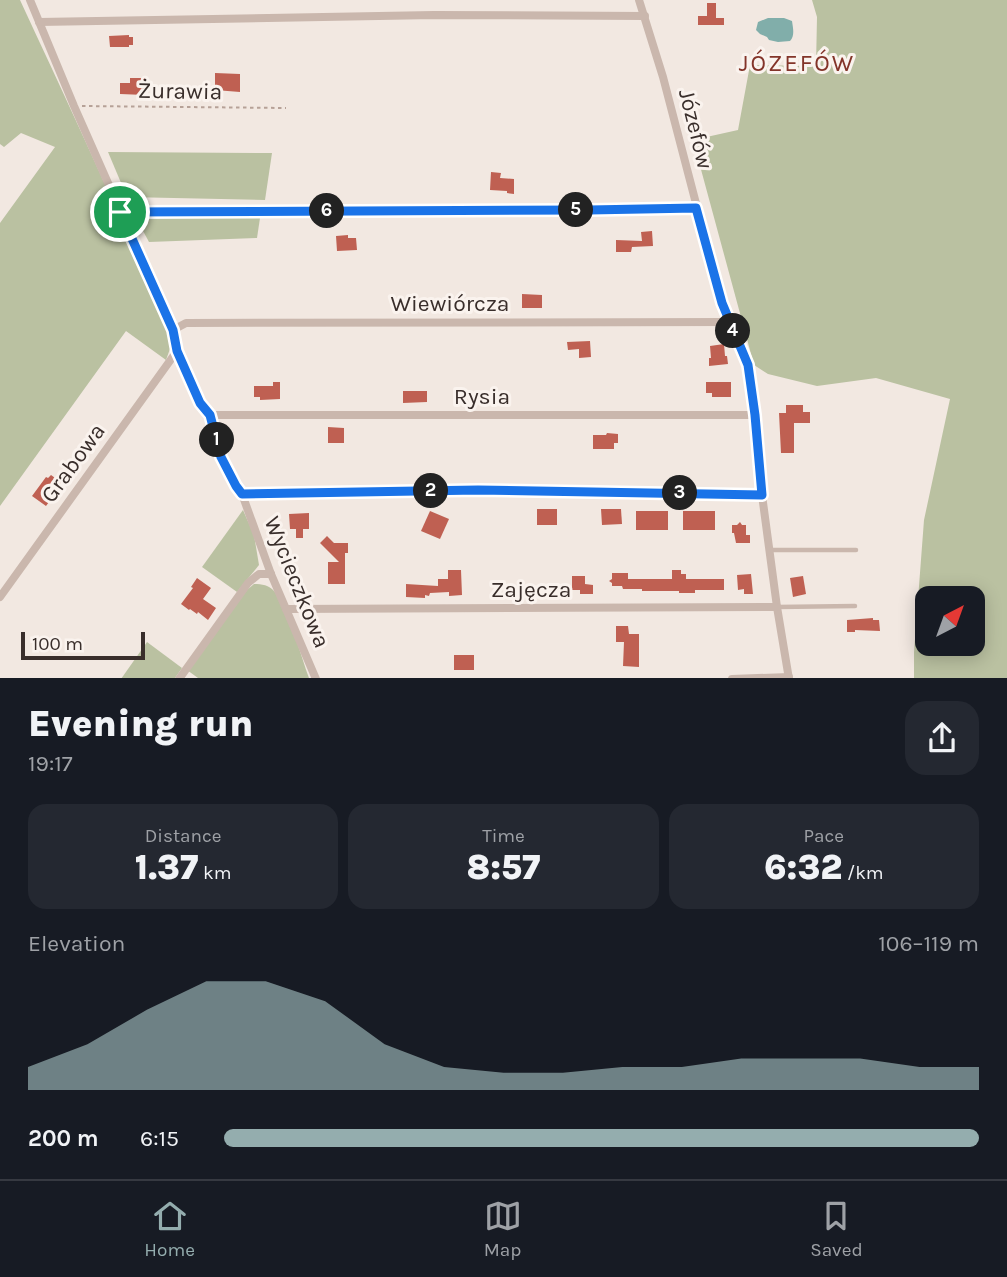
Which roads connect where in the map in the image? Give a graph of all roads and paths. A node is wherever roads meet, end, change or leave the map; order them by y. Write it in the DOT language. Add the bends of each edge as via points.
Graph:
graph roads {
  1 [pos="30,0"];
  2 [pos="639,0"];
  3 [pos="645,16"];
  4 [pos="39,22"];
  5 [pos="74,106"];
  6 [pos="286,108"];
  7 [pos="696,208"];
  8 [pos="120,212"];
  9 [pos="729,322"];
  10 [pos="173,330"];
  11 [pos="177,351"];
  12 [pos="210,415"];
  13 [pos="755,415"];
  14 [pos="242,494"];
  15 [pos="762,495"];
  16 [pos="769,550"];
  17 [pos="856,550"];
  18 [pos="271,574"];
  19 [pos="0,597"];
  20 [pos="855,606"];
  21 [pos="777,607"];
  22 [pos="286,609"];
  23 [pos="179,678"];
  24 [pos="316,678"];
  25 [pos="732,678"];
  26 [pos="789,678"];
  1 -- 4 [label="street, Wycieczkowa"];
  2 -- 3 [label="street, Józefów"];
  3 -- 4 [label="street"];
  3 -- 7 [label="street, Józefów"];
  4 -- 5 [label="street, Wycieczkowa"];
  5 -- 6 [label="path, Żurawia"];
  5 -- 8 [label="street, Wycieczkowa"];
  7 -- 8 [label="street"];
  7 -- 9 [label="street, Józefów"];
  8 -- 10 [label="street, Wycieczkowa"];
  9 -- 10 [label="street, Wiewiórcza" via="186,323"];
  9 -- 13 [label="street, Józefów" via="748,365"];
  10 -- 11 [label="street, Wycieczkowa"];
  11 -- 12 [label="street, Wycieczkowa"];
  11 -- 19 [label="street, Grabowa"];
  12 -- 13 [label="street, Rysia"];
  12 -- 14 [label="street, Wycieczkowa" via="221,457"];
  13 -- 15 [label="street, Józefów"];
  14 -- 15 [label="street" via="478,490"];
  14 -- 18 [label="street, Wycieczkowa"];
  15 -- 16 [label="street, Józefów"];
  16 -- 17 [label="lane"];
  16 -- 21 [label="street, Józefów"];
  18 -- 22 [label="street, Wycieczkowa"];
  18 -- 23 [label="street" via="259,574 248,583"];
  20 -- 21 [label="lane"];
  21 -- 22 [label="street, Zajęcza"];
  21 -- 26 [label="street, Józefów"];
  22 -- 24 [label="street, Wycieczkowa"];
  25 -- 26 [label="street"];
}
